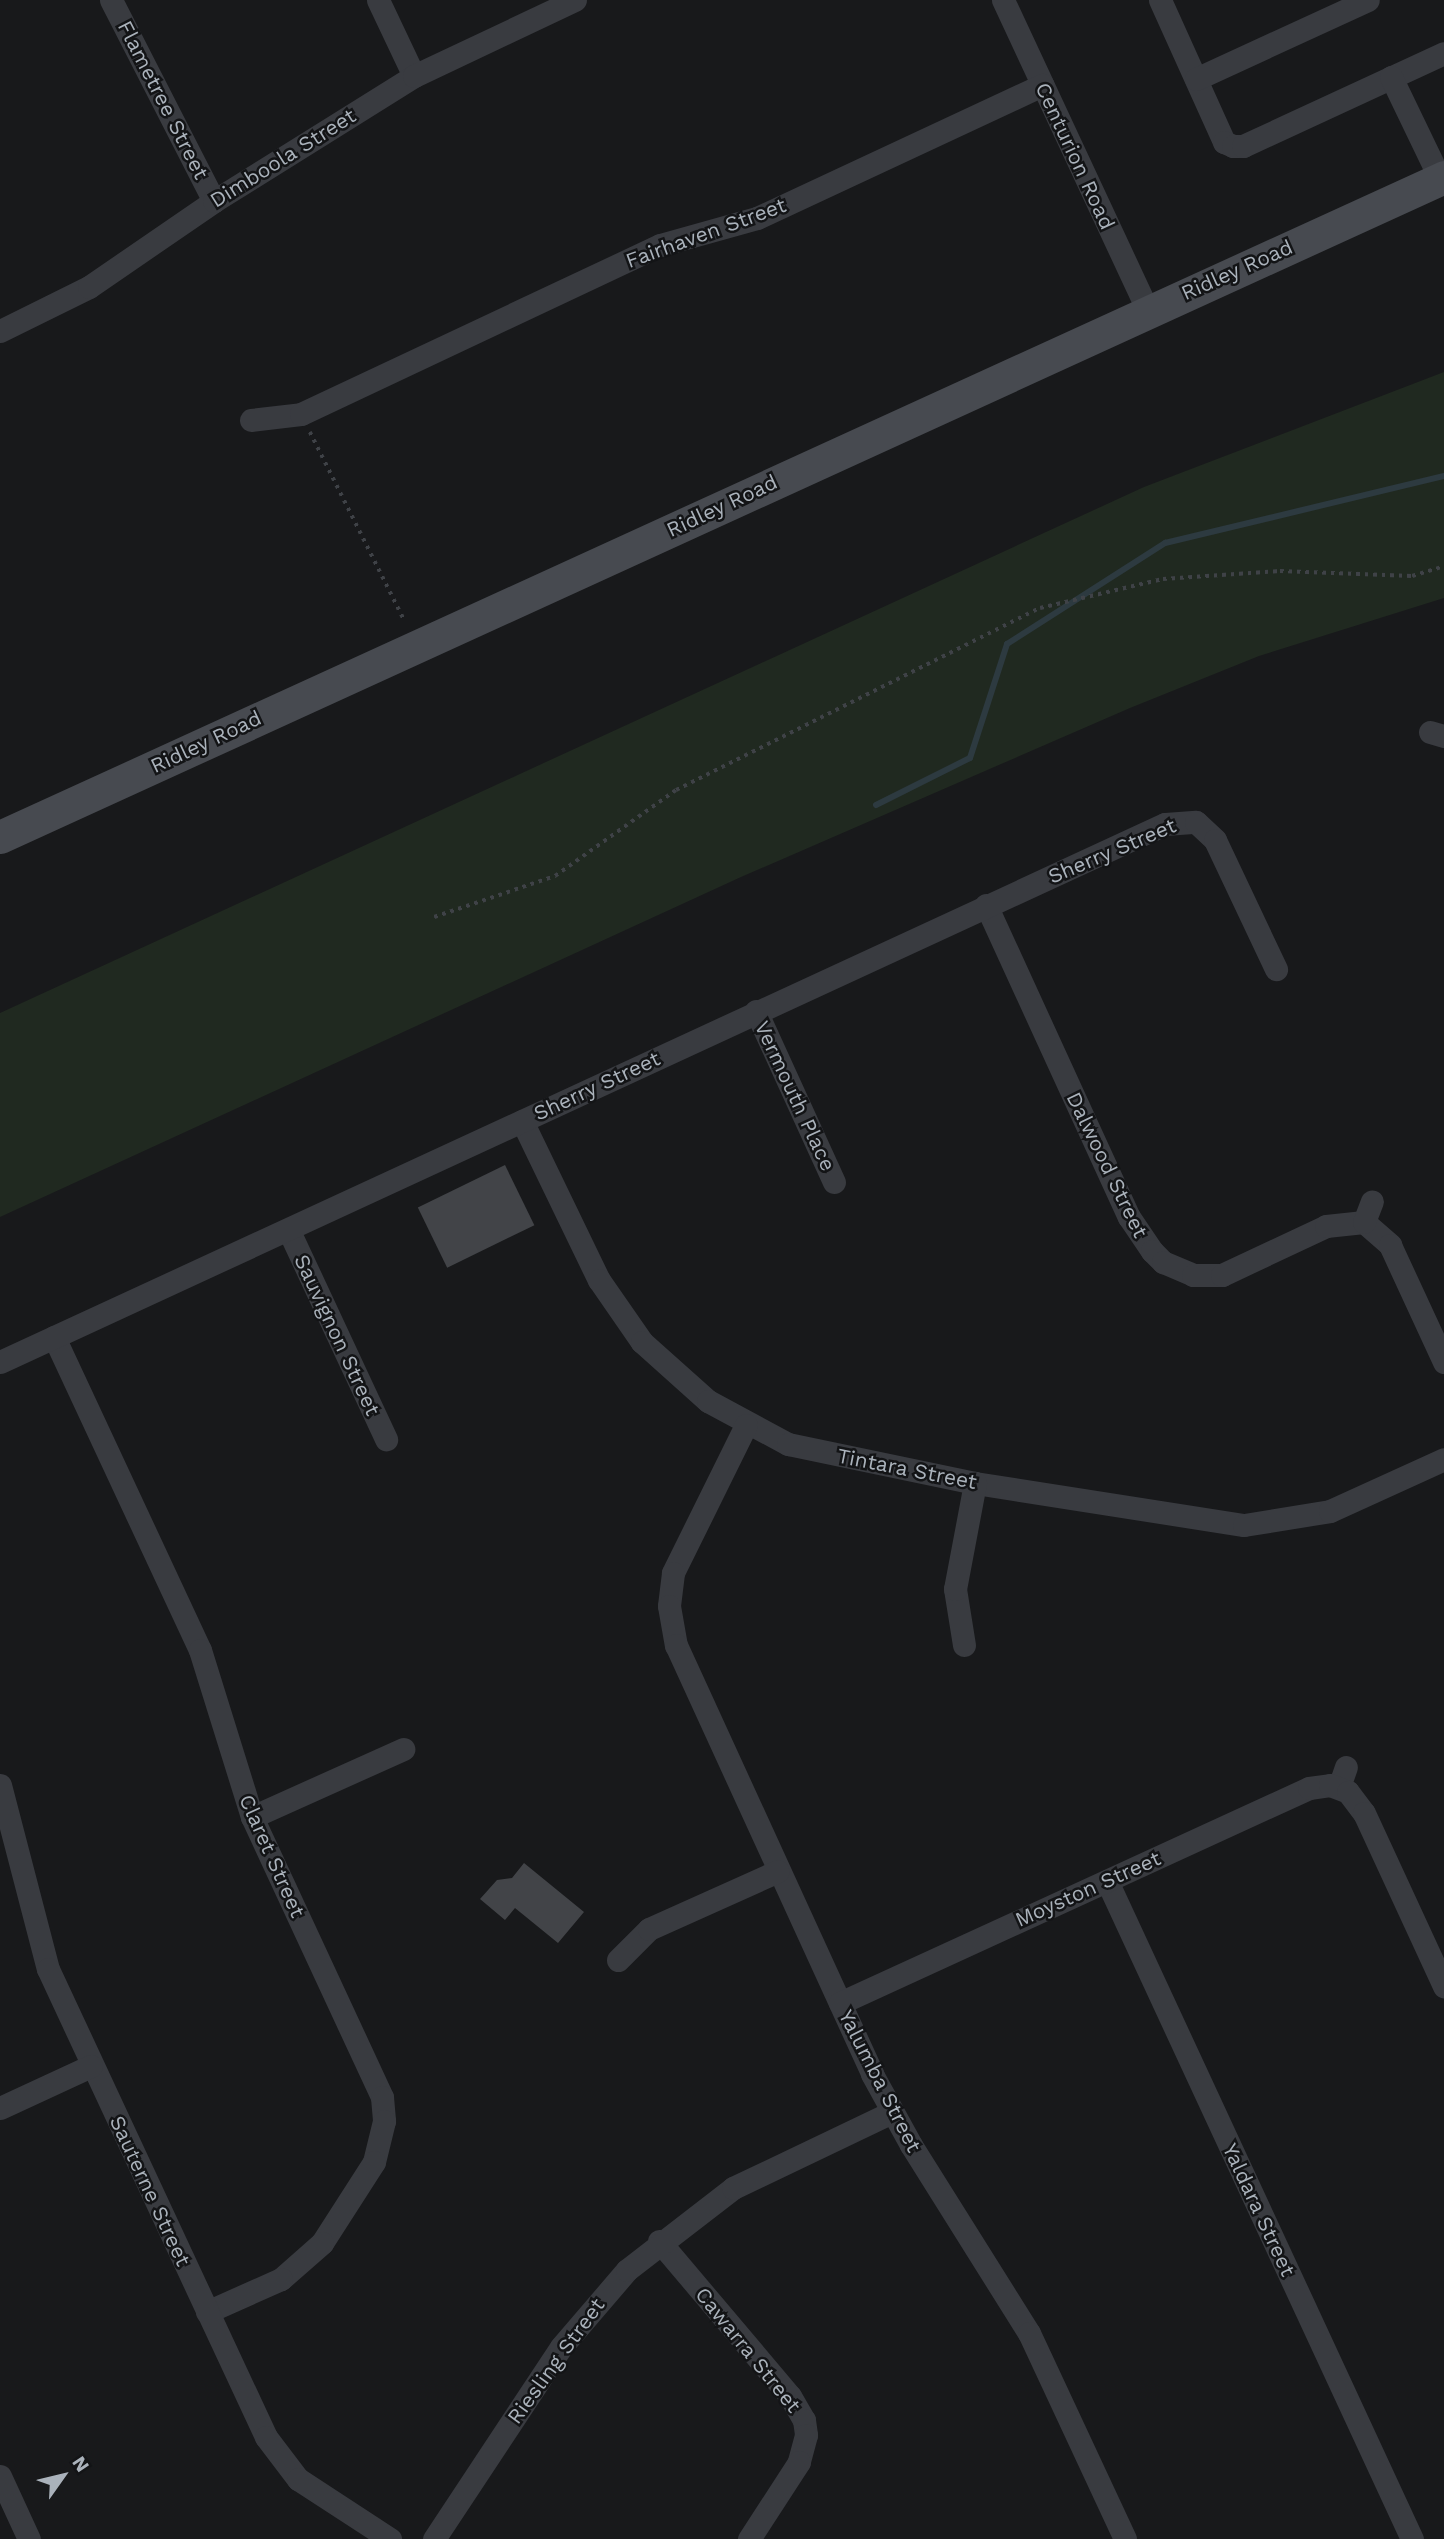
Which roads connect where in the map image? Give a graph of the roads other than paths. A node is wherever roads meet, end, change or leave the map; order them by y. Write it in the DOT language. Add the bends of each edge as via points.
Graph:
graph roads {
  1 [pos="111,0"];
  2 [pos="378,0"];
  3 [pos="575,0"];
  4 [pos="1003,0"];
  5 [pos="1160,0"];
  6 [pos="1368,0"];
  7 [pos="1444,53"];
  8 [pos="414,76"];
  9 [pos="1391,77"];
  10 [pos="1196,79"];
  11 [pos="1042,85"];
  12 [pos="1442,178"];
  13 [pos="214,201"];
  14 [pos="1148,311"];
  15 [pos="0,331"];
  16 [pos="251,421"];
  17 [pos="0,837"];
  18 [pos="986,905"];
  19 [pos="1276,970"];
  20 [pos="756,1011"];
  21 [pos="522,1121"];
  22 [pos="834,1182"];
  23 [pos="289,1231"];
  24 [pos="54,1337"];
  25 [pos="0,1362"];
  26 [pos="1444,1362"];
  27 [pos="746,1425"];
  28 [pos="386,1438"];
  29 [pos="1444,1459"];
  30 [pos="975,1483"];
  31 [pos="964,1645"];
  32 [pos="403,1749"];
  33 [pos="0,1785"];
  34 [pos="252,1817"];
  35 [pos="5,1821"];
  36 [pos="778,1871"];
  37 [pos="1107,1881"];
  38 [pos="618,1960"];
  39 [pos="1444,1986"];
  40 [pos="839,2003"];
  41 [pos="91,2066"];
  42 [pos="0,2108"];
  43 [pos="892,2112"];
  44 [pos="659,2241"];
  45 [pos="207,2312"];
  46 [pos="0,2476"];
  47 [pos="29,2539"];
  48 [pos="390,2539"];
  49 [pos="434,2539"];
  50 [pos="749,2539"];
  51 [pos="1125,2539"];
  52 [pos="1412,2539"];
  1 -- 13 [label="street, Flametree Street"];
  2 -- 8 [label="street"];
  3 -- 8 [label="street, Dimboola Street"];
  4 -- 11 [label="street, Centurion Road"];
  5 -- 10 [label="street"];
  6 -- 10 [label="street"];
  7 -- 9 [label="street"];
  8 -- 13 [label="street, Dimboola Street"];
  9 -- 10 [label="street" via="1243,146 1224,142"];
  9 -- 12 [label="street"];
  11 -- 14 [label="street, Centurion Road"];
  11 -- 16 [label="street, Fairhaven Street" via="757,218 660,245 301,414"];
  12 -- 14 [label="street, Ridley Road"];
  13 -- 15 [label="street, Dimboola Street" via="89,287"];
  14 -- 17 [label="street, Ridley Road"];
  18 -- 19 [label="street, Sherry Street" via="1199,813"];
  18 -- 20 [label="street, Sherry Street"];
  18 -- 26 [label="street, Dalwood Street" via="1129,1217 1163,1262 1193,1275 1222,1275 1368,1211 1390,1245"];
  20 -- 21 [label="street, Sherry Street"];
  20 -- 22 [label="street, Vermouth Place"];
  21 -- 23 [label="street, Sherry Street"];
  21 -- 27 [label="street, Tintara Street" via="617,1311 671,1372"];
  23 -- 24 [label="street, Sherry Street"];
  23 -- 28 [label="street, Sauvignon Street"];
  24 -- 25 [label="street, Sherry Street"];
  24 -- 34 [label="street, Claret Street" via="200,1650"];
  27 -- 30 [label="street, Tintara Street" via="810,1450"];
  27 -- 36 [label="street, Yalumba Street" via="680,1556 660,1607"];
  29 -- 30 [label="street, Tintara Street" via="1330,1511 1244,1525"];
  30 -- 31 [label="street" via="955,1589"];
  32 -- 34 [label="street"];
  33 -- 35 [label="street, Sauterne Street"];
  34 -- 45 [label="street, Claret Street" via="371,2070 382,2097 384,2121 374,2162 322,2243 281,2279"];
  35 -- 41 [label="street, Sauterne Street" via="48,1969"];
  36 -- 38 [label="street" via="649,1929"];
  36 -- 40 [label="street, Yalumba Street"];
  37 -- 39 [label="street, Moyston Street" via="1309,1788 1343,1777"];
  37 -- 40 [label="street, Moyston Street"];
  37 -- 52 [label="street, Yaldara Street"];
  40 -- 43 [label="street, Yalumba Street"];
  41 -- 42 [label="street"];
  41 -- 45 [label="street, Sauterne Street"];
  43 -- 44 [label="street, Riesling Street" via="733,2188"];
  43 -- 51 [label="street, Yalumba Street" via="1016,2308"];
  44 -- 49 [label="street, Riesling Street" via="597,2301 561,2347"];
  44 -- 50 [label="street, Cawarra Street" via="790,2396 804,2420 806,2435 799,2462"];
  45 -- 48 [label="street, Sauterne Street" via="280,2459 321,2496"];
  46 -- 47 [label="street"];
}
